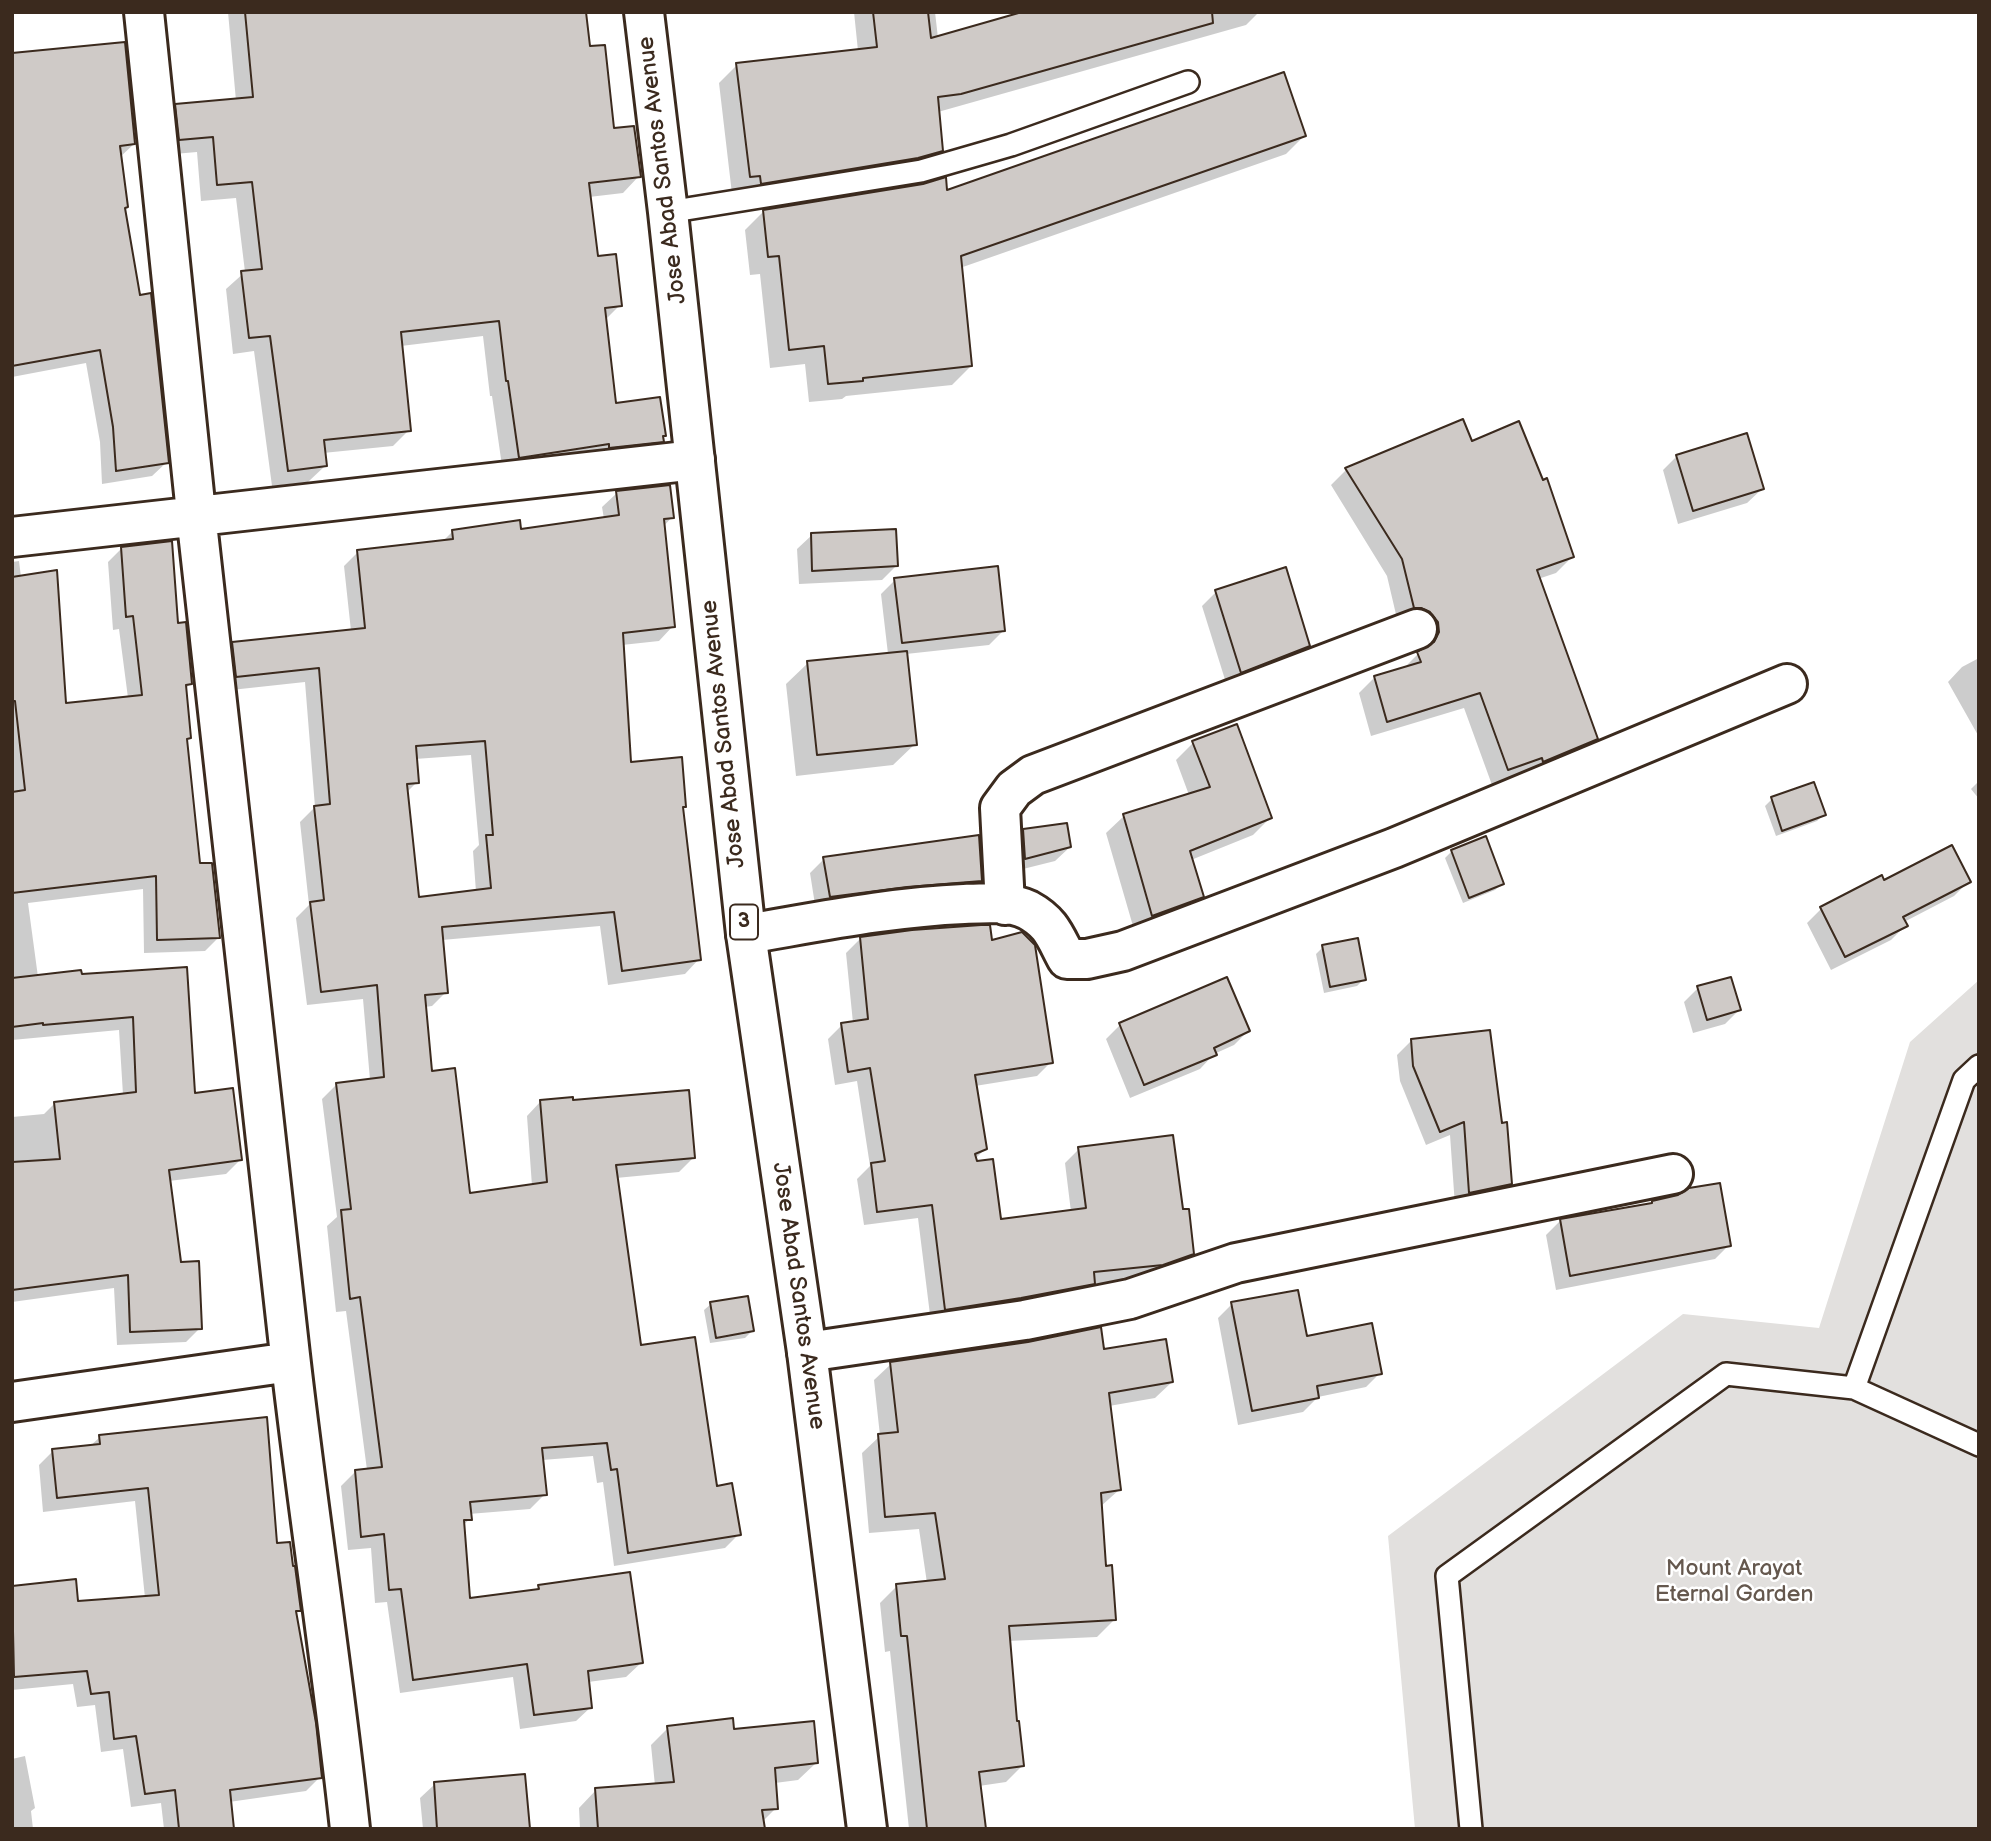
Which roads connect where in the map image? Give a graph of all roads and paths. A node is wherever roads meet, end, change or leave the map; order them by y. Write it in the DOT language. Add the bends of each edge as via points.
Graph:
graph roads {
  1 [pos="144,12"];
  2 [pos="644,12"];
  3 [pos="1188,82"];
  4 [pos="668,212"];
  5 [pos="695,460"];
  6 [pos="195,517"];
  7 [pos="12,537"];
  8 [pos="1417,629"];
  9 [pos="1787,684"];
  10 [pos="1005,905"];
  11 [pos="746,934"];
  12 [pos="1979,1066"];
  13 [pos="1673,1174"];
  14 [pos="807,1352"];
  15 [pos="290,1362"];
  16 [pos="1854,1388"];
  17 [pos="12,1402"];
  18 [pos="1979,1446"];
  19 [pos="349,1829"];
  20 [pos="867,1829"];
  21 [pos="1471,1829"];
  1 -- 6 [label="main road"];
  2 -- 4 [label="main road, Jose Abad Santos Avenue / 3"];
  3 -- 4 [label="lane" via="921,172"];
  4 -- 5 [label="main road, Jose Abad Santos Avenue / 3"];
  5 -- 6 [label="main road"];
  5 -- 11 [label="main road, Jose Abad Santos Avenue / 3"];
  6 -- 7 [label="main road"];
  6 -- 15 [label="main road"];
  8 -- 10 [label="main road" via="1033,775 1014,789 1000,808"];
  9 -- 10 [label="main road" via="1394,848 1123,951 1067,959 1042,918 1025,908"];
  10 -- 11 [label="main road" via="916,906"];
  11 -- 14 [label="main road, Jose Abad Santos Avenue / 3"];
  12 -- 16 [label="lane" via="1964,1080"];
  13 -- 14 [label="main road" via="1236,1263 1130,1299 1025,1320"];
  14 -- 20 [label="main road, Jose Abad Santos Avenue / 3"];
  15 -- 17 [label="main road"];
  15 -- 19 [label="main road"];
  16 -- 18 [label="lane"];
  16 -- 21 [label="lane" via="1726,1374 1447,1576"];
}
